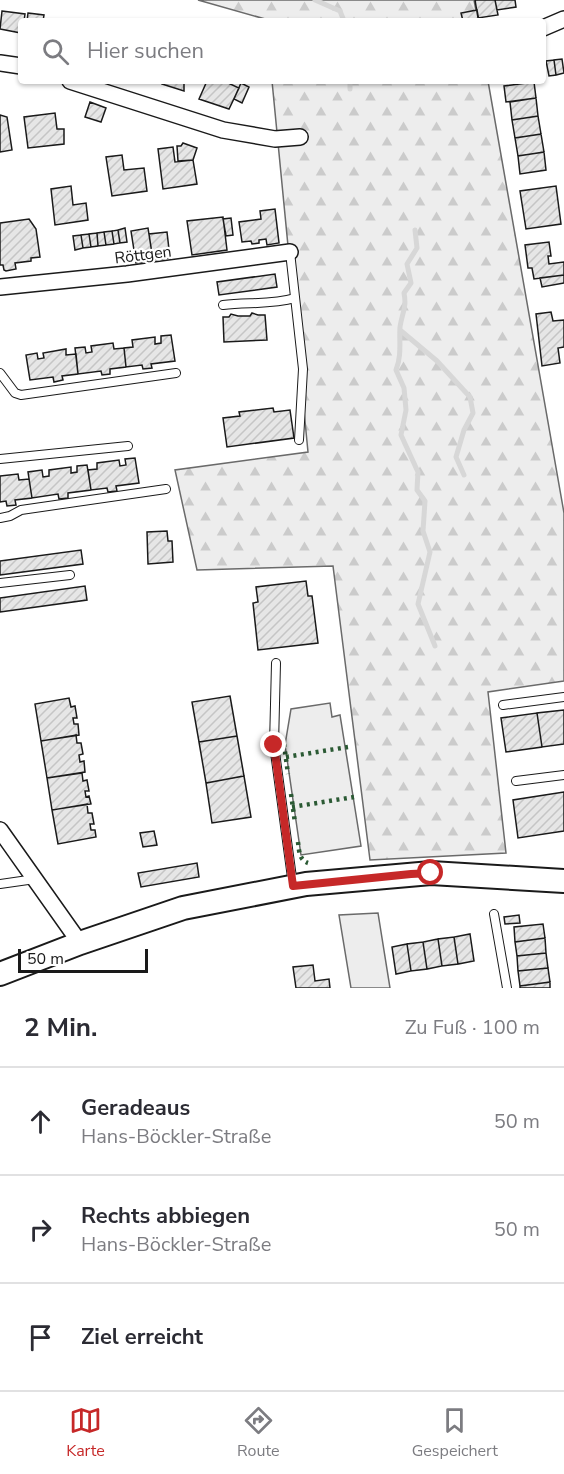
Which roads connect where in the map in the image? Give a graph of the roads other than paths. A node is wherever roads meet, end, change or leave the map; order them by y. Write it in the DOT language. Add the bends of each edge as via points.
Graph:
graph roads {
  1 [pos="564,19"];
  2 [pos="546,27"];
  3 [pos="0,63"];
  4 [pos="18,66"];
  5 [pos="79,84"];
  6 [pos="300,137"];
  7 [pos="290,252"];
  8 [pos="0,287"];
  9 [pos="295,298"];
  10 [pos="223,305"];
  11 [pos="0,373"];
  12 [pos="176,373"];
  13 [pos="299,440"];
  14 [pos="128,446"];
  15 [pos="0,459"];
  16 [pos="166,489"];
  17 [pos="0,518"];
  18 [pos="70,574"];
  19 [pos="0,583"];
  20 [pos="276,663"];
  21 [pos="564,697"];
  22 [pos="503,705"];
  23 [pos="564,775"];
  24 [pos="516,781"];
  25 [pos="0,830"];
  26 [pos="35,879"];
  27 [pos="564,881"];
  28 [pos="0,884"];
  29 [pos="293,886"];
  30 [pos="494,914"];
  31 [pos="80,943"];
  32 [pos="0,974"];
  33 [pos="507,988"];
  1 -- 2 [label="street"];
  3 -- 4 [label="street"];
  5 -- 6 [label="street" via="223,130 275,139"];
  7 -- 8 [label="street, Röttgen"];
  7 -- 9 [label="lane"];
  9 -- 10 [label="lane"];
  9 -- 13 [label="lane" via="303,369"];
  11 -- 12 [label="lane" via="21,395"];
  14 -- 15 [label="lane"];
  16 -- 17 [label="lane" via="21,510"];
  18 -- 19 [label="lane"];
  20 -- 29 [label="lane" via="274,745"];
  21 -- 22 [label="lane"];
  23 -- 24 [label="lane"];
  25 -- 26 [label="street"];
  26 -- 28 [label="lane"];
  26 -- 31 [label="street"];
  27 -- 29 [label="street" via="411,874"];
  29 -- 31 [label="street" via="183,908"];
  30 -- 33 [label="lane"];
  31 -- 32 [label="street"];
}
